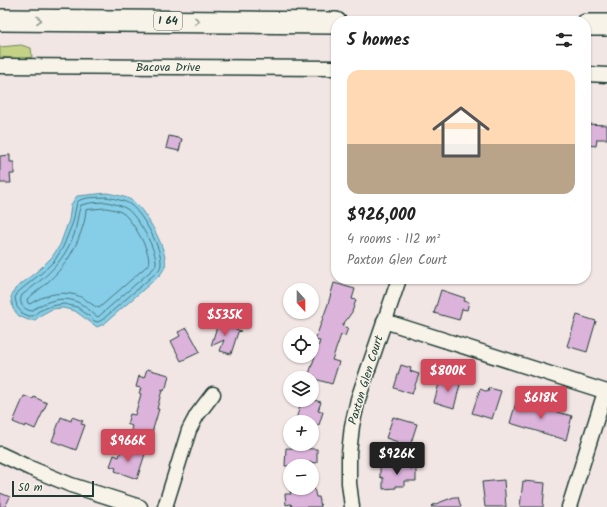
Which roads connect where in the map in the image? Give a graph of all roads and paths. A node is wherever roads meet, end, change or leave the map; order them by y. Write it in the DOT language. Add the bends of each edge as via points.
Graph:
graph roads {
  1 [pos="0,20"];
  2 [pos="331,23"];
  3 [pos="591,25"];
  4 [pos="607,25"];
  5 [pos="0,66"];
  6 [pos="331,68"];
  7 [pos="591,74"];
  8 [pos="607,75"];
  9 [pos="397,284"];
  10 [pos="384,321"];
  11 [pos="606,392"];
  12 [pos="213,394"];
  13 [pos="0,454"];
  14 [pos="140,507"];
  15 [pos="165,507"];
  16 [pos="352,507"];
  17 [pos="569,507"];
  1 -- 2 [label="highway, I 64, one-way"];
  3 -- 4 [label="highway"];
  5 -- 6 [label="street, Bacova Drive"];
  7 -- 8 [label="street"];
  9 -- 10 [label="street, Paxton Glen Court"];
  10 -- 11 [label="street"];
  10 -- 16 [label="street, Paxton Glen Court" via="358,399 352,426 349,483"];
  11 -- 17 [label="street"];
  12 -- 15 [label="street" via="189,430"];
  13 -- 14 [label="street" via="71,485"];
}
